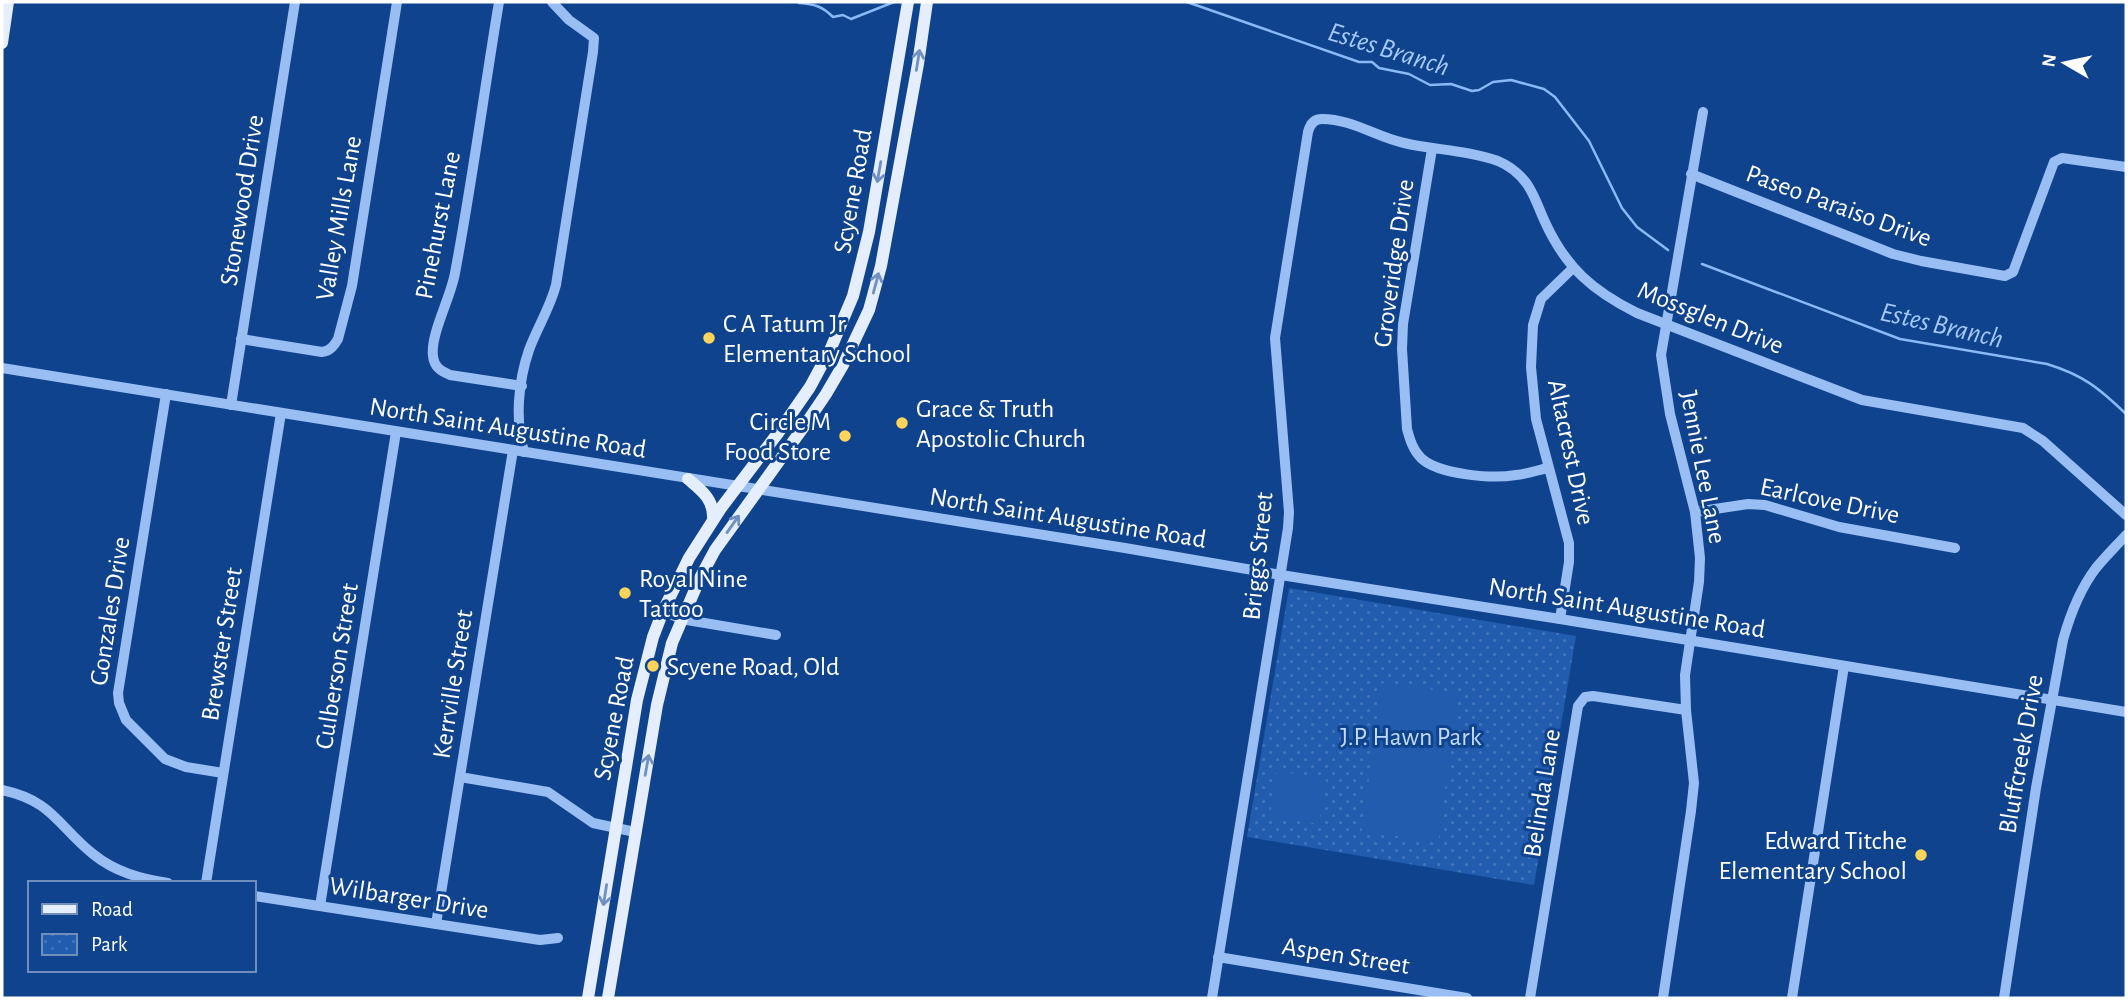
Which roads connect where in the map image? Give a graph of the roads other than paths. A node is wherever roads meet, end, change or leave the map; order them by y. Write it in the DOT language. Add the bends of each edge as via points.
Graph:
graph roads {
  1 [pos="295,2"];
  2 [pos="397,2"];
  3 [pos="499,2"];
  4 [pos="552,2"];
  5 [pos="908,2"];
  6 [pos="927,2"];
  7 [pos="6,11"];
  8 [pos="2,43"];
  9 [pos="1703,112"];
  10 [pos="1316,120"];
  11 [pos="1432,149"];
  12 [pos="2126,167"];
  13 [pos="1691,174"];
  14 [pos="1573,268"];
  15 [pos="1665,324"];
  16 [pos="241,339"];
  17 [pos="2,368"];
  18 [pos="522,386"];
  19 [pos="166,394"];
  20 [pos="231,405"];
  21 [pos="281,413"];
  22 [pos="396,432"];
  23 [pos="519,451"];
  24 [pos="1548,468"];
  25 [pos="688,479"];
  26 [pos="736,486"];
  27 [pos="757,490"];
  28 [pos="1695,512"];
  29 [pos="2126,515"];
  30 [pos="713,519"];
  31 [pos="2126,535"];
  32 [pos="1955,548"];
  33 [pos="1281,575"];
  34 [pos="663,611"];
  35 [pos="1560,618"];
  36 [pos="681,620"];
  37 [pos="776,635"];
  38 [pos="1690,641"];
  39 [pos="1844,666"];
  40 [pos="2052,700"];
  41 [pos="1686,710"];
  42 [pos="2126,712"];
  43 [pos="223,773"];
  44 [pos="460,777"];
  45 [pos="2,790"];
  46 [pos="616,828"];
  47 [pos="635,832"];
  48 [pos="156,881"];
  49 [pos="206,881"];
  50 [pos="256,896"];
  51 [pos="320,906"];
  52 [pos="436,924"];
  53 [pos="558,938"];
  54 [pos="1218,957"];
  55 [pos="587,998"];
  56 [pos="608,998"];
  57 [pos="1212,998"];
  58 [pos="1467,998"];
  59 [pos="1530,998"];
  60 [pos="1663,998"];
  61 [pos="1792,998"];
  62 [pos="2004,998"];
  1 -- 16 [label="street, Stonewood Drive"];
  2 -- 16 [label="street, Valley Mills Lane" via="352,286 335,346 322,352"];
  3 -- 18 [label="street, Pinehurst Lane" via="455,274 432,355 434,364 450,374"];
  4 -- 18 [label="street, Kerrville Street" via="594,38 593,52 556,285 528,352"];
  5 -- 26 [label="main road, Scyene Road, one-way" via="869,232 853,296 810,387"];
  27 -- 6 [label="main road, Scyene Road, one-way" via="826,394 869,310 881,266"];
  7 -- 8 [label="main road"];
  9 -- 13 [label="street, Jennie Lee Lane"];
  10 -- 11 [label="street, Mossglen Drive" via="1352,124 1387,139"];
  10 -- 33 [label="street, Briggs Street" via="1308,132 1275,328 1289,512"];
  11 -- 14 [label="street, Mossglen Drive" via="1481,156 1518,174"];
  11 -- 24 [label="street, Groveridge Drive" via="1403,324 1410,441 1420,457 1447,470 1492,477"];
  12 -- 13 [label="street, Paseo Paraiso Drive" via="2062,158 2054,162 2013,272 2005,276 1893,254"];
  13 -- 15 [label="street, Jennie Lee Lane"];
  14 -- 15 [label="street, Mossglen Drive" via="1601,294"];
  14 -- 24 [label="street, Altacrest Drive" via="1541,299 1533,325 1533,403"];
  15 -- 28 [label="street, Jennie Lee Lane" via="1662,372"];
  15 -- 29 [label="street, Mossglen Drive" via="1862,400 2023,428"];
  16 -- 20 [label="street, Stonewood Drive"];
  17 -- 19 [label="street, North Saint Augustine Road"];
  18 -- 23 [label="street, Kerrville Street"];
  19 -- 20 [label="street, North Saint Augustine Road"];
  19 -- 43 [label="street, Gonzales Drive" via="119,703 126,720 165,759"];
  20 -- 21 [label="street, North Saint Augustine Road"];
  21 -- 22 [label="street, North Saint Augustine Road"];
  21 -- 43 [label="street, Brewster Street"];
  22 -- 23 [label="street, North Saint Augustine Road"];
  22 -- 51 [label="street, Culberson Street"];
  23 -- 25 [label="street, North Saint Augustine Road"];
  23 -- 44 [label="street, Kerrville Street"];
  24 -- 35 [label="street, Altacrest Drive" via="1569,543"];
  25 -- 26 [label="street, North Saint Augustine Road"];
  25 -- 30 [label="main road" via="706,495"];
  26 -- 27 [label="street, North Saint Augustine Road"];
  26 -- 30 [label="main road, Scyene Road"];
  27 -- 33 [label="street, North Saint Augustine Road"];
  36 -- 27 [label="main road, Scyene Road, one-way" via="715,550"];
  28 -- 32 [label="street, Earlcove Drive" via="1765,505 1839,527"];
  28 -- 38 [label="street, Jennie Lee Lane" via="1700,558"];
  30 -- 34 [label="main road, Scyene Road"];
  31 -- 40 [label="street, Bluffcreek Drive" via="2095,569 2070,616"];
  33 -- 35 [label="street, North Saint Augustine Road"];
  33 -- 54 [label="street, Briggs Street"];
  34 -- 36 [label="street"];
  34 -- 46 [label="main road, Scyene Road" via="640,685"];
  35 -- 38 [label="street, North Saint Augustine Road"];
  36 -- 37 [label="street"];
  47 -- 36 [label="main road, Scyene Road, one-way" via="663,673"];
  38 -- 39 [label="street, North Saint Augustine Road"];
  38 -- 41 [label="street, Jennie Lee Lane"];
  39 -- 40 [label="street, North Saint Augustine Road"];
  39 -- 61 [label="street"];
  40 -- 42 [label="street, North Saint Augustine Road"];
  40 -- 62 [label="street, Bluffcreek Drive"];
  41 -- 59 [label="street, Belinda Lane" via="1593,696 1585,697 1578,706"];
  41 -- 60 [label="street, Jennie Lee Lane" via="1694,783 1692,811"];
  43 -- 49 [label="street, Brewster Street"];
  44 -- 46 [label="street" via="548,792 587,820"];
  44 -- 52 [label="street, Kerrville Street"];
  45 -- 48 [label="street" via="41,805 110,865"];
  46 -- 47 [label="street"];
  46 -- 55 [label="main road, Scyene Road, one-way"];
  47 -- 56 [label="main road, Scyene Road"];
  50 -- 51 [label="street, Wilbarger Drive"];
  51 -- 52 [label="street, Wilbarger Drive"];
  52 -- 53 [label="street, Wilbarger Drive" via="540,940"];
  54 -- 57 [label="street, Briggs Street"];
  54 -- 58 [label="street, Aspen Street"];
}
